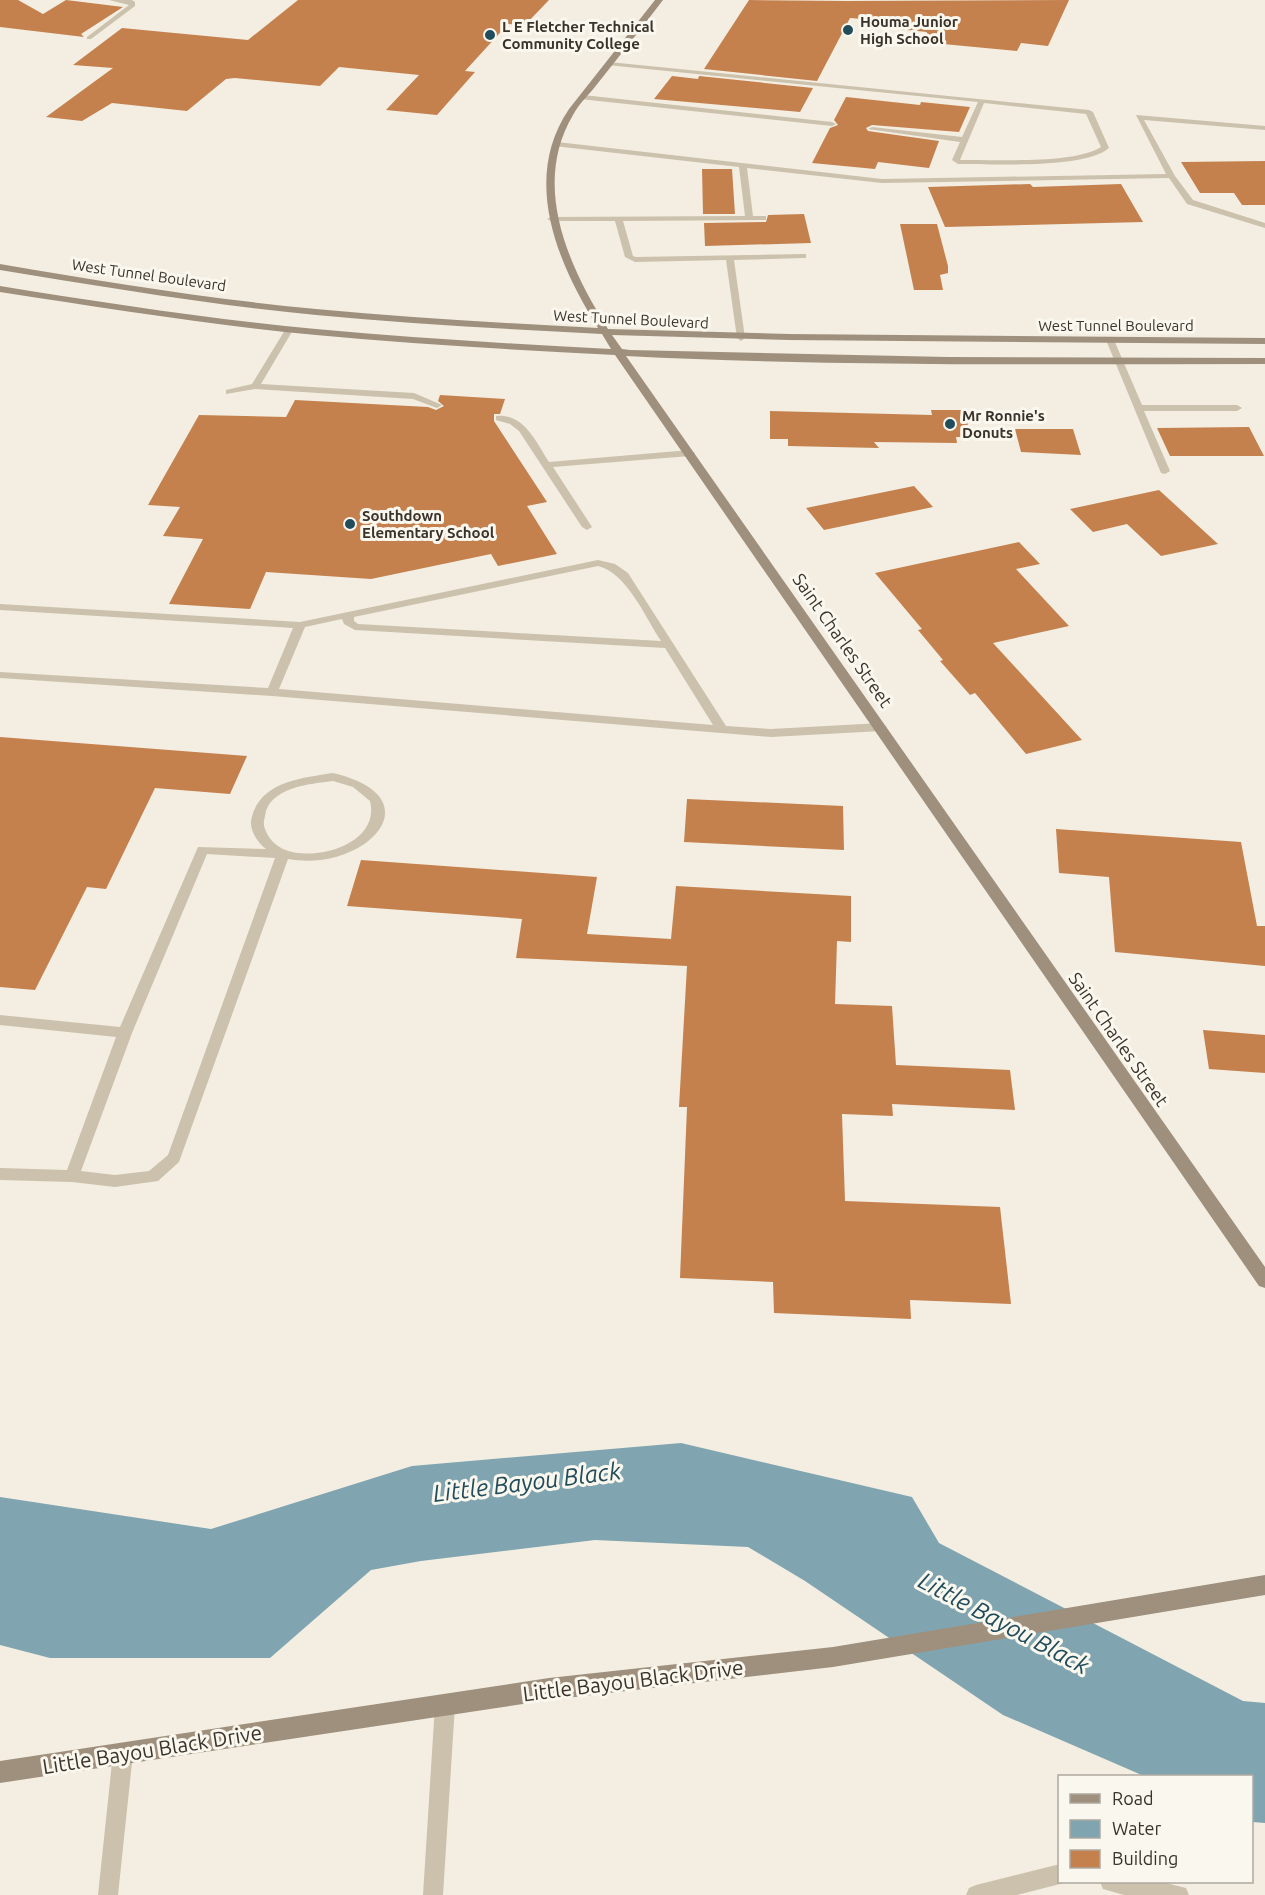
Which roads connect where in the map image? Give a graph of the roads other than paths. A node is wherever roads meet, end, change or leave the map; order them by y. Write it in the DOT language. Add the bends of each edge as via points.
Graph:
graph roads {
  1 [pos="112,0"];
  2 [pos="659,0"];
  3 [pos="135,1"];
  4 [pos="89,38"];
  5 [pos="609,64"];
  6 [pos="583,97"];
  7 [pos="982,100"];
  8 [pos="832,124"];
  9 [pos="1265,128"];
  10 [pos="872,129"];
  11 [pos="966,140"];
  12 [pos="557,144"];
  13 [pos="743,165"];
  14 [pos="1171,176"];
  15 [pos="749,218"];
  16 [pos="763,218"];
  17 [pos="551,219"];
  18 [pos="618,219"];
  19 [pos="1265,226"];
  20 [pos="803,256"];
  21 [pos="729,258"];
  22 [pos="0,267"];
  23 [pos="0,289"];
  24 [pos="289,330"];
  25 [pos="605,333"];
  26 [pos="741,338"];
  27 [pos="1110,340"];
  28 [pos="1265,341"];
  29 [pos="619,353"];
  30 [pos="1120,360"];
  31 [pos="1265,361"];
  32 [pos="255,386"];
  33 [pos="229,392"];
  34 [pos="436,405"];
  35 [pos="1140,408"];
  36 [pos="1238,408"];
  37 [pos="498,418"];
  38 [pos="690,453"];
  39 [pos="547,465"];
  40 [pos="1165,471"];
  41 [pos="587,527"];
  42 [pos="0,607"];
  43 [pos="348,615"];
  44 [pos="300,625"];
  45 [pos="668,645"];
  46 [pos="0,675"];
  47 [pos="272,692"];
  48 [pos="881,727"];
  49 [pos="722,729"];
  50 [pos="284,854"];
  51 [pos="0,1020"];
  52 [pos="125,1033"];
  53 [pos="0,1174"];
  54 [pos="72,1176"];
  55 [pos="1265,1281"];
  56 [pos="1265,1585"];
  57 [pos="445,1705"];
  58 [pos="123,1753"];
  59 [pos="0,1772"];
  60 [pos="1058,1874"];
  61 [pos="1120,1883"];
  62 [pos="108,1895"];
  63 [pos="433,1895"];
  64 [pos="976,1895"];
  65 [pos="1179,1895"];
  1 -- 3 [label="lane"];
  2 -- 5 [label="main road, Saint Charles Street"];
  3 -- 4 [label="lane" via="126,13"];
  5 -- 6 [label="main road, Saint Charles Street"];
  5 -- 7 [label="lane"];
  6 -- 8 [label="lane"];
  6 -- 12 [label="main road, Saint Charles Street" via="567,118"];
  7 -- 11 [label="lane"];
  7 -- 11 [label="lane" via="1089,112 1105,148 1065,159 958,162"];
  9 -- 14 [label="lane" via="1139,117"];
  10 -- 11 [label="lane"];
  12 -- 13 [label="lane"];
  12 -- 17 [label="main road, Saint Charles Street" via="548,192"];
  13 -- 14 [label="lane" via="882,181"];
  13 -- 15 [label="lane"];
  14 -- 19 [label="lane" via="1190,202"];
  15 -- 16 [label="lane"];
  15 -- 18 [label="lane"];
  17 -- 18 [label="lane"];
  17 -- 25 [label="main road, Saint Charles Street" via="579,288"];
  18 -- 21 [label="lane" via="631,259"];
  20 -- 21 [label="lane"];
  21 -- 26 [label="lane"];
  22 -- 25 [label="main road, West Tunnel Boulevard" via="302,310"];
  23 -- 24 [label="main road, West Tunnel Boulevard"];
  24 -- 29 [label="main road, West Tunnel Boulevard"];
  24 -- 32 [label="lane"];
  25 -- 26 [label="main road, West Tunnel Boulevard"];
  25 -- 29 [label="main road, Saint Charles Street"];
  26 -- 27 [label="main road, West Tunnel Boulevard"];
  27 -- 28 [label="main road, West Tunnel Boulevard"];
  27 -- 30 [label="lane"];
  29 -- 30 [label="main road, West Tunnel Boulevard" via="850,360"];
  29 -- 38 [label="main road, Saint Charles Street"];
  30 -- 31 [label="main road, West Tunnel Boulevard"];
  30 -- 35 [label="lane"];
  32 -- 33 [label="lane"];
  32 -- 34 [label="lane" via="414,396"];
  35 -- 36 [label="lane"];
  35 -- 40 [label="lane"];
  37 -- 39 [label="lane" via="519,424"];
  38 -- 39 [label="lane"];
  38 -- 48 [label="main road, Saint Charles Street"];
  39 -- 41 [label="lane"];
  42 -- 44 [label="lane"];
  43 -- 44 [label="lane"];
  43 -- 45 [label="lane" via="348,622 355,627"];
  43 -- 45 [label="lane" via="598,563 624,575"];
  44 -- 47 [label="lane"];
  45 -- 49 [label="lane"];
  46 -- 47 [label="lane"];
  47 -- 49 [label="lane"];
  48 -- 49 [label="lane" via="771,733"];
  48 -- 55 [label="main road, Saint Charles Street"];
  50 -- 50 [label="lane" via="326,856 347,850 364,840 375,827 379,813 376,800 366,789 333,777 295,782 278,789 257,811 255,824 268,846"];
  50 -- 52 [label="lane" via="203,850"];
  50 -- 54 [label="lane" via="174,1158 153,1177 115,1181"];
  51 -- 52 [label="lane"];
  52 -- 54 [label="lane"];
  53 -- 54 [label="lane"];
  56 -- 57 [label="main road, Little Bayou Black Drive" via="833,1657 549,1689"];
  57 -- 58 [label="main road, Little Bayou Black Drive"];
  57 -- 63 [label="lane"];
  58 -- 59 [label="main road, Little Bayou Black Drive"];
  58 -- 62 [label="lane"];
  60 -- 64 [label="lane"];
  61 -- 65 [label="lane"];
}
